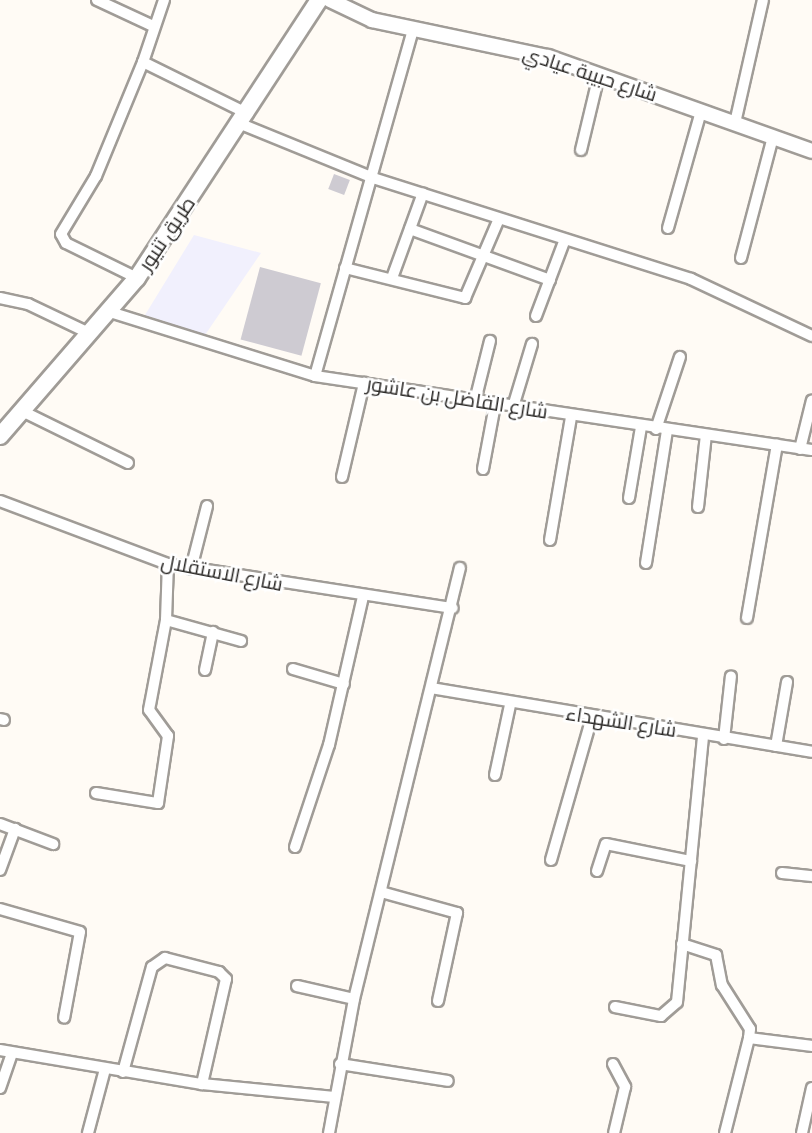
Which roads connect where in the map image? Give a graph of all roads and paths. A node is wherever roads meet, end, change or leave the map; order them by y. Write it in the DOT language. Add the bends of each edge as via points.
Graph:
graph roads {
  1 [pos="97,0"];
  2 [pos="164,0"];
  3 [pos="319,0"];
  4 [pos="330,0"];
  5 [pos="763,0"];
  6 [pos="313,16"];
  7 [pos="153,26"];
  8 [pos="413,30"];
  9 [pos="143,62"];
  10 [pos="599,75"];
  11 [pos="701,111"];
  12 [pos="245,119"];
  13 [pos="735,123"];
  14 [pos="773,137"];
  15 [pos="581,150"];
  16 [pos="812,152"];
  17 [pos="373,178"];
  18 [pos="423,193"];
  19 [pos="498,221"];
  20 [pos="668,228"];
  21 [pos="410,229"];
  22 [pos="564,242"];
  23 [pos="485,254"];
  24 [pos="741,258"];
  25 [pos="345,268"];
  26 [pos="137,278"];
  27 [pos="392,278"];
  28 [pos="550,280"];
  29 [pos="0,298"];
  30 [pos="110,312"];
  31 [pos="536,316"];
  32 [pos="91,333"];
  33 [pos="812,336"];
  34 [pos="490,341"];
  35 [pos="532,344"];
  36 [pos="680,357"];
  37 [pos="315,376"];
  38 [pos="364,383"];
  39 [pos="812,400"];
  40 [pos="475,401"];
  41 [pos="495,405"];
  42 [pos="513,407"];
  43 [pos="22,411"];
  44 [pos="571,417"];
  45 [pos="641,427"];
  46 [pos="662,429"];
  47 [pos="706,435"];
  48 [pos="0,436"];
  49 [pos="777,446"];
  50 [pos="800,449"];
  51 [pos="812,450"];
  52 [pos="128,463"];
  53 [pos="483,469"];
  54 [pos="342,477"];
  55 [pos="629,498"];
  56 [pos="0,501"];
  57 [pos="207,506"];
  58 [pos="698,507"];
  59 [pos="550,540"];
  60 [pos="645,563"];
  61 [pos="168,564"];
  62 [pos="460,568"];
  63 [pos="191,569"];
  64 [pos="363,596"];
  65 [pos="453,608"];
  66 [pos="747,618"];
  67 [pos="166,620"];
  68 [pos="213,632"];
  69 [pos="241,641"];
  70 [pos="293,669"];
  71 [pos="205,670"];
  72 [pos="731,676"];
  73 [pos="787,682"];
  74 [pos="344,684"];
  75 [pos="431,688"];
  76 [pos="510,705"];
  77 [pos="592,717"];
  78 [pos="703,736"];
  79 [pos="723,739"];
  80 [pos="776,746"];
  81 [pos="812,752"];
  82 [pos="495,775"];
  83 [pos="96,793"];
  84 [pos="0,824"];
  85 [pos="15,829"];
  86 [pos="53,844"];
  87 [pos="295,847"];
  88 [pos="550,860"];
  89 [pos="691,861"];
  90 [pos="0,870"];
  91 [pos="597,871"];
  92 [pos="782,873"];
  93 [pos="812,876"];
  94 [pos="381,892"];
  95 [pos="0,909"];
  96 [pos="682,944"];
  97 [pos="297,986"];
  98 [pos="354,999"];
  99 [pos="438,1001"];
  100 [pos="615,1007"];
  101 [pos="64,1018"];
  102 [pos="749,1038"];
  103 [pos="812,1046"];
  104 [pos="0,1050"];
  105 [pos="12,1053"];
  106 [pos="340,1064"];
  107 [pos="613,1064"];
  108 [pos="105,1069"];
  109 [pos="123,1072"];
  110 [pos="448,1081"];
  111 [pos="202,1084"];
  112 [pos="0,1088"];
  113 [pos="812,1088"];
  114 [pos="334,1097"];
  115 [pos="88,1133"];
  116 [pos="329,1133"];
  117 [pos="614,1133"];
  118 [pos="725,1133"];
  119 [pos="802,1133"];
  1 -- 7 [label="street"];
  2 -- 7 [label="street"];
  3 -- 6 [label="main road, طريق تنيور"];
  4 -- 6 [label="main road, طريق تنيور"];
  4 -- 8 [label="street, شارع حبيبة عيادي" via="372,20"];
  5 -- 13 [label="street"];
  6 -- 12 [label="main road, طريق تنيور"];
  7 -- 9 [label="street"];
  8 -- 10 [label="street, شارع حبيبة عيادي" via="548,57"];
  8 -- 17 [label="street"];
  9 -- 12 [label="street"];
  9 -- 26 [label="street" via="96,176 61,234 66,243"];
  10 -- 11 [label="street, شارع حبيبة عيادي"];
  10 -- 15 [label="street"];
  11 -- 13 [label="street, شارع حبيبة عيادي"];
  11 -- 20 [label="street"];
  12 -- 17 [label="street"];
  12 -- 26 [label="main road, طريق تنيور"];
  13 -- 14 [label="street, شارع حبيبة عيادي"];
  14 -- 16 [label="street, شارع حبيبة عيادي"];
  14 -- 24 [label="street"];
  17 -- 18 [label="street"];
  17 -- 25 [label="street"];
  18 -- 19 [label="street"];
  18 -- 21 [label="street"];
  19 -- 22 [label="street"];
  19 -- 23 [label="street"];
  21 -- 23 [label="street"];
  21 -- 27 [label="street"];
  22 -- 28 [label="street"];
  22 -- 33 [label="street" via="691,279"];
  23 -- 27 [label="street" via="465,298"];
  23 -- 28 [label="street"];
  25 -- 27 [label="street"];
  25 -- 37 [label="street"];
  26 -- 30 [label="main road, طريق تنيور"];
  28 -- 31 [label="street"];
  29 -- 32 [label="street" via="28,304"];
  30 -- 32 [label="main road, طريق تنيور"];
  30 -- 37 [label="street, شارع الفاضل بن عاشور"];
  32 -- 43 [label="main road, طريق تنيور"];
  34 -- 40 [label="street"];
  35 -- 42 [label="street"];
  36 -- 46 [label="street"];
  37 -- 38 [label="street, شارع الفاضل بن عاشور"];
  38 -- 40 [label="street, شارع الفاضل بن عاشور"];
  38 -- 54 [label="street"];
  39 -- 50 [label="street"];
  40 -- 41 [label="street, شارع الفاضل بن عاشور"];
  41 -- 42 [label="street, شارع الفاضل بن عاشور"];
  41 -- 53 [label="street"];
  42 -- 44 [label="street, شارع الفاضل بن عاشور"];
  43 -- 48 [label="main road, طريق تنيور"];
  43 -- 52 [label="street"];
  44 -- 45 [label="street, شارع الفاضل بن عاشور"];
  44 -- 59 [label="street"];
  45 -- 46 [label="street, شارع الفاضل بن عاشور"];
  45 -- 55 [label="street"];
  46 -- 47 [label="street, شارع الفاضل بن عاشور"];
  46 -- 60 [label="street"];
  47 -- 49 [label="street, شارع الفاضل بن عاشور"];
  47 -- 58 [label="street"];
  49 -- 50 [label="street, شارع الفاضل بن عاشور"];
  49 -- 66 [label="street"];
  50 -- 51 [label="street, شارع الفاضل بن عاشور"];
  56 -- 61 [label="street, شارع الاستقلال"];
  57 -- 63 [label="street"];
  61 -- 63 [label="street, شارع الاستقلال"];
  61 -- 67 [label="street"];
  62 -- 65 [label="street"];
  63 -- 64 [label="street, شارع الاستقلال"];
  64 -- 65 [label="street, شارع الاستقلال"];
  64 -- 74 [label="street"];
  65 -- 75 [label="street"];
  67 -- 68 [label="street"];
  67 -- 83 [label="street" via="149,710 168,736 158,803"];
  68 -- 69 [label="street"];
  68 -- 71 [label="street"];
  70 -- 74 [label="street"];
  72 -- 79 [label="street"];
  73 -- 80 [label="street"];
  74 -- 87 [label="street"];
  75 -- 76 [label="street, شارع الشهداء"];
  75 -- 94 [label="street"];
  76 -- 77 [label="street, شارع الشهداء"];
  76 -- 82 [label="street"];
  77 -- 78 [label="street, شارع الشهداء"];
  77 -- 88 [label="street"];
  78 -- 79 [label="street, شارع الشهداء"];
  78 -- 89 [label="street"];
  79 -- 80 [label="street, شارع الشهداء"];
  80 -- 81 [label="street, شارع الشهداء"];
  84 -- 85 [label="street"];
  85 -- 86 [label="street"];
  85 -- 90 [label="street"];
  89 -- 91 [label="street" via="606,844"];
  89 -- 96 [label="street"];
  92 -- 93 [label="street"];
  94 -- 98 [label="street"];
  94 -- 99 [label="street" via="457,913"];
  95 -- 101 [label="street" via="80,932"];
  96 -- 100 [label="street" via="677,1002 672,1011 661,1016"];
  96 -- 102 [label="street" via="716,955 722,985 750,1029"];
  97 -- 98 [label="street"];
  98 -- 106 [label="street"];
  102 -- 103 [label="street"];
  102 -- 118 [label="street"];
  104 -- 105 [label="street"];
  105 -- 108 [label="street"];
  105 -- 112 [label="street"];
  106 -- 110 [label="street"];
  106 -- 114 [label="street"];
  107 -- 117 [label="street" via="625,1087"];
  108 -- 109 [label="street"];
  108 -- 115 [label="street"];
  109 -- 111 [label="street"];
  109 -- 111 [label="street" via="152,967 165,958 219,972 226,979"];
  111 -- 114 [label="street"];
  113 -- 119 [label="street"];
  114 -- 116 [label="street"];
}
